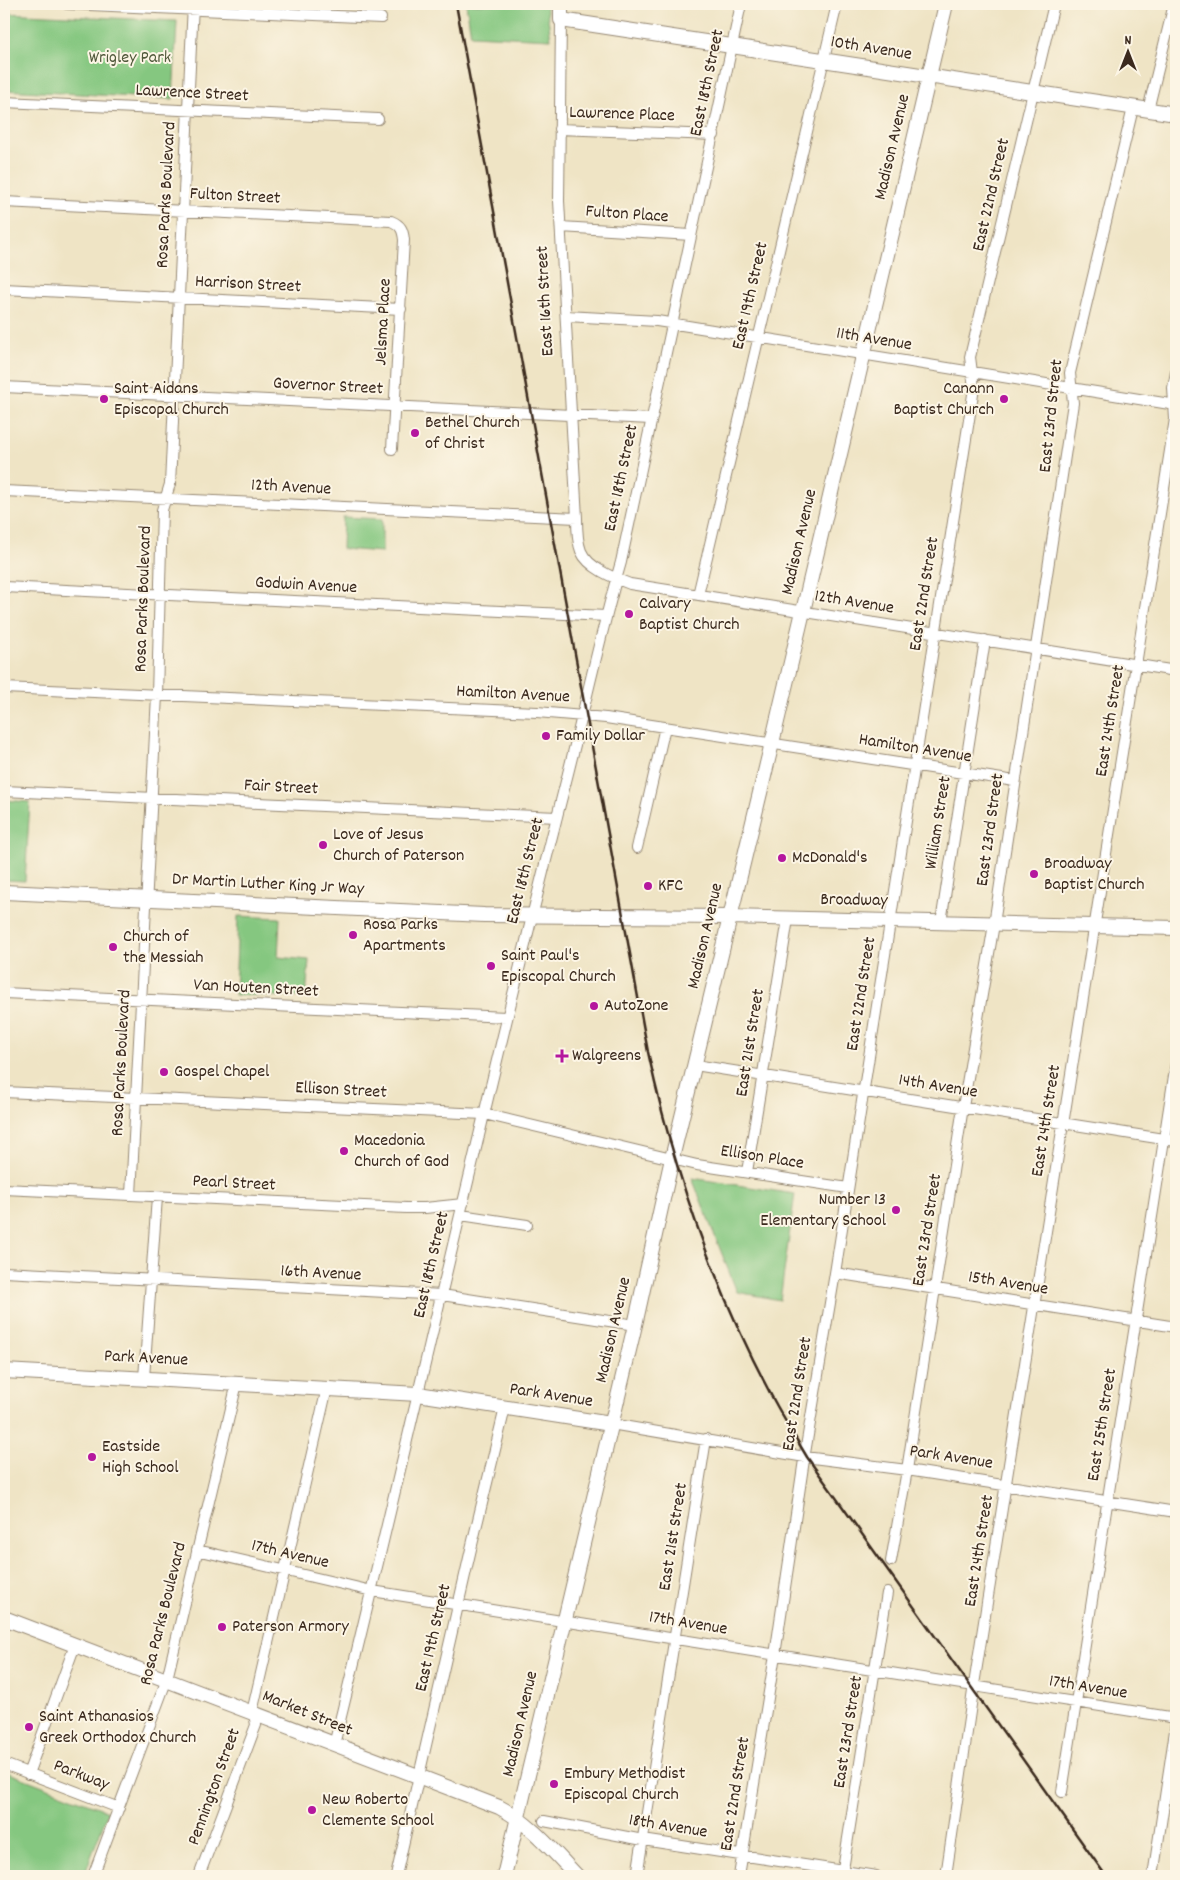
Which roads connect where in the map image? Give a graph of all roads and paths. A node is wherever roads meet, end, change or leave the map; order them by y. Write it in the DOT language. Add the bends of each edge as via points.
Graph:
graph roads {
  1 [pos="67,4"];
  2 [pos="561,4"];
  3 [pos="741,4"];
  4 [pos="837,4"];
  5 [pos="946,4"];
  6 [pos="1054,4"];
  7 [pos="1174,4"];
  8 [pos="193,6"];
  9 [pos="381,18"];
  10 [pos="561,20"];
  11 [pos="732,46"];
  12 [pos="823,60"];
  13 [pos="929,77"];
  14 [pos="1032,92"];
  15 [pos="4,102"];
  16 [pos="1133,108"];
  17 [pos="188,110"];
  18 [pos="1148,110"];
  19 [pos="1176,114"];
  20 [pos="378,119"];
  21 [pos="559,129"];
  22 [pos="714,135"];
  23 [pos="4,202"];
  24 [pos="182,211"];
  25 [pos="374,220"];
  26 [pos="561,227"];
  27 [pos="691,235"];
  28 [pos="4,288"];
  29 [pos="178,298"];
  30 [pos="401,309"];
  31 [pos="566,316"];
  32 [pos="672,324"];
  33 [pos="758,338"];
  34 [pos="863,355"];
  35 [pos="972,372"];
  36 [pos="1176,372"];
  37 [pos="4,387"];
  38 [pos="1072,388"];
  39 [pos="173,396"];
  40 [pos="1175,404"];
  41 [pos="395,406"];
  42 [pos="571,415"];
  43 [pos="651,419"];
  44 [pos="392,449"];
  45 [pos="4,491"];
  46 [pos="165,498"];
  47 [pos="577,518"];
  48 [pos="616,579"];
  49 [pos="4,587"];
  50 [pos="161,595"];
  51 [pos="698,595"];
  52 [pos="803,612"];
  53 [pos="606,616"];
  54 [pos="935,632"];
  55 [pos="985,640"];
  56 [pos="1035,648"];
  57 [pos="1136,665"];
  58 [pos="1176,671"];
  59 [pos="4,688"];
  60 [pos="157,695"];
  61 [pos="582,716"];
  62 [pos="666,727"];
  63 [pos="772,743"];
  64 [pos="914,765"];
  65 [pos="963,773"];
  66 [pos="1015,781"];
  67 [pos="4,791"];
  68 [pos="152,798"];
  69 [pos="556,818"];
  70 [pos="637,848"];
  71 [pos="4,892"];
  72 [pos="147,898"];
  73 [pos="532,915"];
  74 [pos="730,918"];
  75 [pos="788,919"];
  76 [pos="890,921"];
  77 [pos="941,922"];
  78 [pos="994,924"];
  79 [pos="1094,926"];
  80 [pos="1176,928"];
  81 [pos="4,993"];
  82 [pos="141,1000"];
  83 [pos="506,1018"];
  84 [pos="1176,1063"];
  85 [pos="695,1065"];
  86 [pos="763,1076"];
  87 [pos="4,1092"];
  88 [pos="863,1092"];
  89 [pos="137,1098"];
  90 [pos="963,1107"];
  91 [pos="484,1114"];
  92 [pos="1064,1123"];
  93 [pos="1164,1139"];
  94 [pos="1176,1141"];
  95 [pos="672,1159"];
  96 [pos="747,1172"];
  97 [pos="848,1188"];
  98 [pos="4,1189"];
  99 [pos="131,1195"];
  100 [pos="157,1197"];
  101 [pos="462,1209"];
  102 [pos="527,1225"];
  103 [pos="4,1272"];
  104 [pos="835,1273"];
  105 [pos="152,1281"];
  106 [pos="936,1289"];
  107 [pos="442,1295"];
  108 [pos="1035,1305"];
  109 [pos="1136,1320"];
  110 [pos="635,1326"];
  111 [pos="1176,1327"];
  112 [pos="4,1370"];
  113 [pos="144,1378"];
  114 [pos="237,1383"];
  115 [pos="327,1388"];
  116 [pos="418,1394"];
  117 [pos="505,1408"];
  118 [pos="611,1424"];
  119 [pos="706,1439"];
  120 [pos="804,1456"];
  121 [pos="907,1470"];
  122 [pos="1007,1486"];
  123 [pos="1108,1502"];
  124 [pos="1176,1512"];
  125 [pos="197,1550"];
  126 [pos="891,1560"];
  127 [pos="285,1570"];
  128 [pos="372,1591"];
  129 [pos="886,1593"];
  130 [pos="458,1605"];
  131 [pos="4,1618"];
  132 [pos="564,1622"];
  133 [pos="674,1639"];
  134 [pos="75,1645"];
  135 [pos="775,1655"];
  136 [pos="875,1671"];
  137 [pos="166,1680"];
  138 [pos="974,1687"];
  139 [pos="1076,1702"];
  140 [pos="253,1712"];
  141 [pos="1176,1718"];
  142 [pos="1176,1724"];
  143 [pos="334,1745"];
  144 [pos="4,1764"];
  145 [pos="28,1774"];
  146 [pos="420,1777"];
  147 [pos="1062,1792"];
  148 [pos="119,1808"];
  149 [pos="518,1818"];
  150 [pos="544,1822"];
  151 [pos="643,1840"];
  152 [pos="742,1856"];
  153 [pos="843,1874"];
  154 [pos="93,1876"];
  155 [pos="199,1876"];
  156 [pos="396,1876"];
  157 [pos="504,1876"];
  158 [pos="577,1876"];
  159 [pos="637,1876"];
  160 [pos="739,1876"];
  161 [pos="876,1876"];
  162 [pos="946,1876"];
  163 [pos="1152,1876"];
  1 -- 8 [label="street"];
  2 -- 10 [label="main road, East 16th Street"];
  3 -- 11 [label="street, East 18th Street"];
  4 -- 12 [label="street, East 19th Street"];
  5 -- 13 [label="main road, Madison Avenue"];
  6 -- 14 [label="street, East 22nd Street"];
  7 -- 18 [label="street"];
  8 -- 9 [label="street"];
  8 -- 17 [label="street, Rosa Parks Boulevard"];
  10 -- 11 [label="main road, 10th Avenue"];
  10 -- 21 [label="street, East 16th Street"];
  11 -- 12 [label="main road, 10th Avenue"];
  11 -- 22 [label="street, East 18th Street"];
  12 -- 13 [label="main road, 10th Avenue"];
  12 -- 33 [label="street, East 19th Street"];
  13 -- 14 [label="main road, 10th Avenue"];
  13 -- 34 [label="main road, Madison Avenue"];
  14 -- 16 [label="main road, 10th Avenue"];
  14 -- 35 [label="street, East 22nd Street" via="970,357"];
  15 -- 17 [label="street, Lawrence Street"];
  16 -- 18 [label="main road, 10th Avenue"];
  16 -- 38 [label="street, East 23rd Street" via="1070,373"];
  17 -- 20 [label="street, Lawrence Street"];
  17 -- 24 [label="street, Rosa Parks Boulevard"];
  18 -- 19 [label="main road, 10th Avenue"];
  21 -- 22 [label="street, Lawrence Place"];
  21 -- 26 [label="street, East 16th Street"];
  22 -- 27 [label="street, East 18th Street"];
  23 -- 24 [label="street, Fulton Street"];
  24 -- 25 [label="street, Fulton Street"];
  24 -- 29 [label="street, Rosa Parks Boulevard"];
  25 -- 30 [label="street, Jelsma Place" via="395,223 403,231"];
  26 -- 27 [label="street, Fulton Place"];
  26 -- 31 [label="street, East 16th Street"];
  27 -- 32 [label="street, East 18th Street"];
  28 -- 29 [label="street, Harrison Street"];
  29 -- 30 [label="street, Harrison Street"];
  29 -- 39 [label="street, Rosa Parks Boulevard"];
  30 -- 41 [label="street, Jelsma Place"];
  31 -- 32 [label="street, 11th Avenue"];
  31 -- 42 [label="street, East 16th Street"];
  32 -- 33 [label="street, 11th Avenue"];
  32 -- 43 [label="street, East 18th Street"];
  33 -- 34 [label="street, 11th Avenue"];
  33 -- 51 [label="street, East 19th Street"];
  34 -- 35 [label="street, 11th Avenue"];
  34 -- 52 [label="main road, Madison Avenue"];
  35 -- 38 [label="street, 11th Avenue"];
  35 -- 54 [label="street, East 22nd Street" via="974,388"];
  36 -- 40 [label="street, East 24th Street"];
  37 -- 39 [label="street, Governor Street"];
  38 -- 40 [label="street, 11th Avenue"];
  38 -- 56 [label="street, East 23rd Street" via="1074,402"];
  39 -- 41 [label="street, Governor Street"];
  39 -- 46 [label="street, Rosa Parks Boulevard" via="170,484"];
  40 -- 57 [label="street, East 24th Street"];
  41 -- 42 [label="street, Governor Street"];
  41 -- 44 [label="street, Jelsma Place"];
  42 -- 43 [label="street, Governor Street"];
  42 -- 47 [label="street, East 16th Street"];
  43 -- 48 [label="street, East 18th Street"];
  45 -- 46 [label="street, 12th Avenue"];
  46 -- 47 [label="street, 12th Avenue"];
  46 -- 50 [label="street, Rosa Parks Boulevard" via="162,510"];
  47 -- 48 [label="street, East 16th Street" via="578,541 584,558"];
  48 -- 51 [label="street, 12th Avenue"];
  48 -- 53 [label="street, East 18th Street"];
  49 -- 50 [label="street, Godwin Avenue"];
  50 -- 53 [label="street, Godwin Avenue"];
  50 -- 60 [label="street, Rosa Parks Boulevard"];
  51 -- 52 [label="street, 12th Avenue"];
  52 -- 54 [label="street, 12th Avenue"];
  52 -- 63 [label="main road, Madison Avenue"];
  53 -- 61 [label="street, East 18th Street"];
  54 -- 55 [label="street, 12th Avenue"];
  54 -- 64 [label="street, East 22nd Street"];
  55 -- 56 [label="street, 12th Avenue"];
  55 -- 65 [label="street, William Street"];
  56 -- 57 [label="street, 12th Avenue"];
  56 -- 66 [label="street, East 23rd Street"];
  57 -- 58 [label="street, 12th Avenue"];
  57 -- 79 [label="street, East 24th Street"];
  59 -- 60 [label="street, Hamilton Avenue"];
  60 -- 61 [label="street, Hamilton Avenue"];
  60 -- 68 [label="street, Rosa Parks Boulevard"];
  61 -- 62 [label="street, Hamilton Avenue"];
  61 -- 69 [label="street, East 18th Street"];
  62 -- 63 [label="street, Hamilton Avenue"];
  62 -- 70 [label="street"];
  63 -- 64 [label="street, Hamilton Avenue"];
  63 -- 74 [label="main road, Madison Avenue"];
  64 -- 65 [label="street, Hamilton Avenue"];
  64 -- 76 [label="street, East 22nd Street"];
  65 -- 66 [label="street, Hamilton Avenue"];
  65 -- 77 [label="street, William Street"];
  66 -- 78 [label="street, East 23rd Street"];
  67 -- 68 [label="street, Fair Street"];
  68 -- 69 [label="street, Fair Street"];
  68 -- 72 [label="street, Rosa Parks Boulevard"];
  69 -- 73 [label="street, East 18th Street"];
  71 -- 72 [label="main road, Dr Martin Luther King Jr Way"];
  72 -- 73 [label="main road, Dr Martin Luther King Jr Way"];
  72 -- 82 [label="street, Rosa Parks Boulevard"];
  73 -- 74 [label="main road, Broadway"];
  73 -- 83 [label="street, East 18th Street"];
  74 -- 75 [label="main road, Broadway"];
  74 -- 85 [label="main road, Madison Avenue"];
  75 -- 76 [label="main road, Broadway"];
  75 -- 86 [label="street, East 21st Street"];
  76 -- 77 [label="main road, Broadway"];
  76 -- 88 [label="street, East 22nd Street"];
  77 -- 78 [label="main road, Broadway"];
  78 -- 79 [label="main road, Broadway"];
  78 -- 90 [label="street, East 23rd Street"];
  79 -- 80 [label="main road, Broadway"];
  79 -- 92 [label="street, East 24th Street"];
  81 -- 82 [label="street, Van Houten Street"];
  82 -- 83 [label="street, Van Houten Street"];
  82 -- 89 [label="street, Rosa Parks Boulevard"];
  83 -- 91 [label="street, East 18th Street"];
  84 -- 93 [label="street, East 25th Street"];
  85 -- 86 [label="street, 14th Avenue"];
  85 -- 95 [label="main road, Madison Avenue"];
  86 -- 88 [label="street, 14th Avenue"];
  86 -- 96 [label="street, East 21st Street"];
  87 -- 89 [label="street, Ellison Street"];
  88 -- 90 [label="street, 14th Avenue"];
  88 -- 97 [label="street, East 22nd Street"];
  89 -- 91 [label="street, Ellison Street"];
  89 -- 99 [label="street, Rosa Parks Boulevard"];
  90 -- 92 [label="street, 14th Avenue"];
  90 -- 106 [label="street, East 23rd Street"];
  91 -- 95 [label="street, Ellison Street"];
  91 -- 101 [label="street, East 18th Street"];
  92 -- 93 [label="street, 14th Avenue"];
  92 -- 108 [label="street, East 24th Street"];
  93 -- 94 [label="street, 14th Avenue"];
  93 -- 109 [label="street, East 25th Street"];
  95 -- 96 [label="street, Ellison Place"];
  95 -- 110 [label="main road, Madison Avenue"];
  96 -- 97 [label="street, Ellison Place"];
  97 -- 104 [label="street, East 22nd Street"];
  98 -- 99 [label="street, Pearl Street"];
  99 -- 100 [label="street, Pearl Street"];
  100 -- 101 [label="street, Pearl Street"];
  100 -- 105 [label="street"];
  101 -- 102 [label="street"];
  101 -- 107 [label="street, East 18th Street"];
  103 -- 105 [label="street, 16th Avenue"];
  104 -- 106 [label="street, 15th Avenue"];
  104 -- 120 [label="street, East 22nd Street"];
  105 -- 107 [label="street, 16th Avenue"];
  105 -- 113 [label="street"];
  106 -- 108 [label="street, 15th Avenue"];
  106 -- 121 [label="street, East 23rd Street"];
  107 -- 110 [label="street, 16th Avenue"];
  107 -- 116 [label="street, East 18th Street"];
  108 -- 109 [label="street, 15th Avenue"];
  108 -- 122 [label="street, East 24th Street"];
  109 -- 111 [label="street, 15th Avenue"];
  109 -- 123 [label="street, East 25th Street"];
  110 -- 118 [label="main road, Madison Avenue"];
  112 -- 113 [label="main road, Park Avenue"];
  113 -- 114 [label="main road, Park Avenue"];
  114 -- 115 [label="main road, Park Avenue"];
  114 -- 125 [label="street, Rosa Parks Boulevard"];
  115 -- 116 [label="main road, Park Avenue"];
  115 -- 127 [label="street, Pennington Street"];
  116 -- 117 [label="main road, Park Avenue"];
  116 -- 128 [label="street, East 18th Street"];
  117 -- 118 [label="main road, Park Avenue"];
  117 -- 130 [label="street, East 19th Street"];
  118 -- 119 [label="street, Park Avenue"];
  118 -- 132 [label="main road, Madison Avenue"];
  119 -- 120 [label="street, Park Avenue"];
  119 -- 133 [label="street, East 21st Street"];
  120 -- 121 [label="street, Park Avenue"];
  120 -- 135 [label="street, East 22nd Street"];
  121 -- 122 [label="street, Park Avenue"];
  121 -- 126 [label="street, East 23rd Street"];
  122 -- 123 [label="street, Park Avenue"];
  122 -- 138 [label="street, East 24th Street"];
  123 -- 124 [label="street, Park Avenue"];
  123 -- 139 [label="street, East 25th Street"];
  125 -- 127 [label="street, 17th Avenue"];
  125 -- 137 [label="street, Rosa Parks Boulevard"];
  127 -- 128 [label="street, 17th Avenue"];
  127 -- 140 [label="street, Pennington Street"];
  128 -- 130 [label="street, 17th Avenue"];
  128 -- 143 [label="street, East 18th Street"];
  129 -- 136 [label="street, East 23rd Street"];
  130 -- 132 [label="street, 17th Avenue"];
  130 -- 146 [label="street, East 19th Street"];
  131 -- 134 [label="main road, Market Street"];
  132 -- 133 [label="street, 17th Avenue"];
  132 -- 149 [label="main road, Madison Avenue"];
  133 -- 135 [label="street, 17th Avenue"];
  133 -- 151 [label="street, East 21st Street"];
  134 -- 137 [label="main road, Market Street"];
  134 -- 145 [label="street"];
  135 -- 136 [label="street, 17th Avenue"];
  135 -- 152 [label="street, East 22nd Street"];
  136 -- 138 [label="street, 17th Avenue"];
  136 -- 153 [label="street, East 23rd Street"];
  137 -- 140 [label="main road, Market Street"];
  137 -- 148 [label="street, Rosa Parks Boulevard"];
  138 -- 139 [label="street, 17th Avenue"];
  138 -- 162 [label="street, East 24th Street"];
  139 -- 141 [label="street, 17th Avenue"];
  139 -- 147 [label="street, East 25th Street"];
  140 -- 143 [label="main road, Market Street"];
  140 -- 155 [label="street, Pennington Street" via="256,1725"];
  142 -- 163 [label="street"];
  143 -- 146 [label="main road, Market Street"];
  144 -- 145 [label="street, Parkway"];
  145 -- 148 [label="street, Parkway"];
  146 -- 149 [label="main road, Market Street"];
  146 -- 156 [label="street, East 19th Street"];
  148 -- 154 [label="street, Rosa Parks Boulevard"];
  149 -- 157 [label="main road, Madison Avenue"];
  149 -- 158 [label="main road, Market Street"];
  150 -- 151 [label="street, 18th Avenue"];
  151 -- 152 [label="street, 18th Avenue"];
  151 -- 159 [label="street, East 21st Street"];
  152 -- 153 [label="street, 18th Avenue"];
  152 -- 160 [label="street, East 22nd Street"];
  153 -- 161 [label="street, 18th Avenue"];
}
